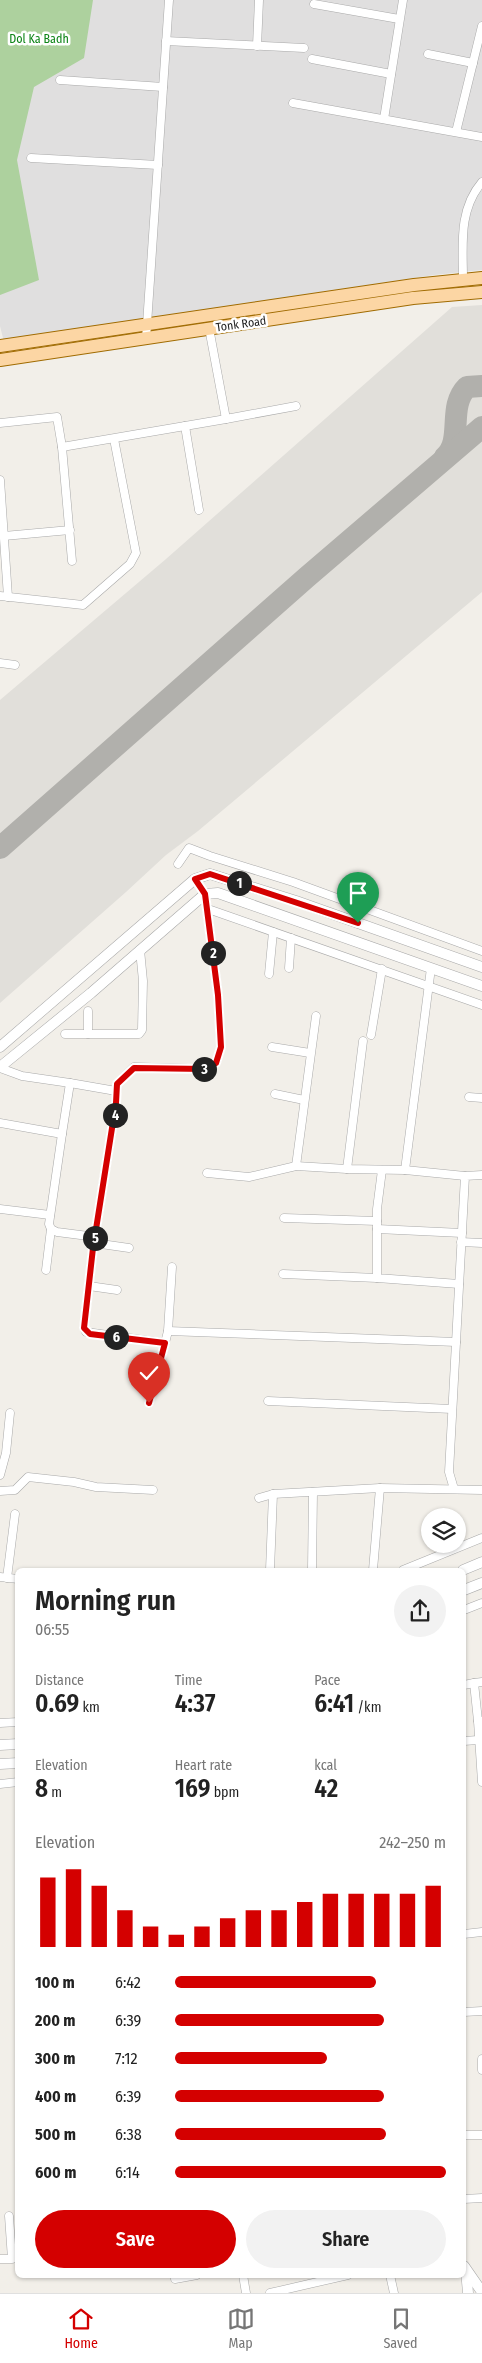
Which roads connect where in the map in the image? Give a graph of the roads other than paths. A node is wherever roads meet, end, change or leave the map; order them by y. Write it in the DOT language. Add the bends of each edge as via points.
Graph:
graph roads {
  1 [pos="169,0"];
  2 [pos="259,0"];
  3 [pos="403,0"];
  4 [pos="314,4"];
  5 [pos="399,19"];
  6 [pos="482,26"];
  7 [pos="166,41"];
  8 [pos="257,46"];
  9 [pos="304,48"];
  10 [pos="428,54"];
  11 [pos="312,59"];
  12 [pos="473,63"];
  13 [pos="391,74"];
  14 [pos="60,80"];
  15 [pos="163,87"];
  16 [pos="293,103"];
  17 [pos="384,119"];
  18 [pos="456,132"];
  19 [pos="482,137"];
  20 [pos="31,158"];
  21 [pos="158,165"];
  22 [pos="482,182"];
  23 [pos="482,278"];
  24 [pos="463,280"];
  25 [pos="482,292"];
  26 [pos="147,323"];
  27 [pos="209,328"];
  28 [pos="146,339"];
  29 [pos="0,345"];
  30 [pos="0,360"];
  31 [pos="296,406"];
  32 [pos="226,419"];
  33 [pos="0,423"];
  34 [pos="185,426"];
  35 [pos="114,438"];
  36 [pos="62,448"];
  37 [pos="0,480"];
  38 [pos="0,491"];
  39 [pos="199,510"];
  40 [pos="70,530"];
  41 [pos="4,536"];
  42 [pos="72,561"];
  43 [pos="4,597"];
  44 [pos="0,663"];
  45 [pos="15,665"];
  46 [pos="178,864"];
  47 [pos="195,879"];
  48 [pos="205,894"];
  49 [pos="208,909"];
  50 [pos="273,932"];
  51 [pos="290,938"];
  52 [pos="140,950"];
  53 [pos="482,951"];
  54 [pos="482,966"];
  55 [pos="289,968"];
  56 [pos="431,968"];
  57 [pos="382,969"];
  58 [pos="269,974"];
  59 [pos="429,986"];
  60 [pos="482,986"];
  61 [pos="482,1005"];
  62 [pos="88,1011"];
  63 [pos="316,1016"];
  64 [pos="65,1034"];
  65 [pos="88,1034"];
  66 [pos="371,1035"];
  67 [pos="363,1041"];
  68 [pos="0,1047"];
  69 [pos="272,1047"];
  70 [pos="310,1053"];
  71 [pos="0,1067"];
  72 [pos="70,1083"];
  73 [pos="116,1091"];
  74 [pos="275,1094"];
  75 [pos="468,1097"];
  76 [pos="482,1098"];
  77 [pos="304,1100"];
  78 [pos="0,1123"];
  79 [pos="62,1134"];
  80 [pos="296,1166"];
  81 [pos="347,1169"];
  82 [pos="382,1170"];
  83 [pos="405,1170"];
  84 [pos="207,1173"];
  85 [pos="482,1175"];
  86 [pos="465,1176"];
  87 [pos="0,1209"];
  88 [pos="50,1216"];
  89 [pos="284,1218"];
  90 [pos="377,1225"];
  91 [pos="51,1229"];
  92 [pos="462,1233"];
  93 [pos="95,1240"];
  94 [pos="461,1242"];
  95 [pos="482,1243"];
  96 [pos="129,1248"];
  97 [pos="172,1267"];
  98 [pos="46,1270"];
  99 [pos="283,1274"];
  100 [pos="377,1278"];
  101 [pos="459,1284"];
  102 [pos="89,1286"];
  103 [pos="117,1290"];
  104 [pos="168,1331"];
  105 [pos="456,1342"];
  106 [pos="165,1343"];
  107 [pos="268,1402"];
  108 [pos="149,1403"];
  109 [pos="452,1409"];
  110 [pos="10,1413"];
  111 [pos="0,1475"];
  112 [pos="380,1488"];
  113 [pos="454,1489"];
  114 [pos="153,1490"];
  115 [pos="482,1490"];
  116 [pos="0,1491"];
  117 [pos="313,1492"];
  118 [pos="273,1494"];
  119 [pos="259,1498"];
  120 [pos="15,1514"];
  121 [pos="482,1538"];
  122 [pos="482,1562"];
  123 [pos="270,1568"];
  124 [pos="312,1568"];
  125 [pos="374,1568"];
  126 [pos="408,1568"];
  127 [pos="466,1569"];
  128 [pos="4,1578"];
  129 [pos="482,1583"];
  130 [pos="466,1589"];
  131 [pos="482,1603"];
  132 [pos="466,1609"];
  133 [pos="478,1682"];
  134 [pos="480,1721"];
  135 [pos="15,1722"];
  136 [pos="0,1723"];
  137 [pos="478,1740"];
  138 [pos="466,1741"];
  139 [pos="15,1744"];
  140 [pos="0,1745"];
  141 [pos="15,1763"];
  142 [pos="0,1764"];
  143 [pos="15,1782"];
  144 [pos="482,1782"];
  145 [pos="0,1784"];
  146 [pos="482,1932"];
  147 [pos="466,1934"];
  148 [pos="482,2011"];
  149 [pos="466,2012"];
  150 [pos="482,2059"];
  151 [pos="482,2070"];
  152 [pos="466,2135"];
  153 [pos="482,2135"];
  154 [pos="482,2198"];
  155 [pos="466,2199"];
  156 [pos="9,2216"];
  157 [pos="0,2259"];
  158 [pos="466,2268"];
  159 [pos="466,2276"];
  160 [pos="180,2278"];
  161 [pos="244,2278"];
  162 [pos="335,2278"];
  163 [pos="391,2278"];
  164 [pos="174,2279"];
  165 [pos="482,2292"];
  166 [pos="246,2293"];
  167 [pos="270,2293"];
  168 [pos="394,2293"];
  169 [pos="468,2293"];
  1 -- 7 [label="street"];
  2 -- 8 [label="street"];
  3 -- 5 [label="street"];
  4 -- 5 [label="street"];
  5 -- 13 [label="street"];
  6 -- 12 [label="street"];
  7 -- 8 [label="street"];
  7 -- 15 [label="street"];
  8 -- 9 [label="street"];
  10 -- 12 [label="street"];
  11 -- 13 [label="street"];
  12 -- 18 [label="street"];
  13 -- 17 [label="street"];
  14 -- 15 [label="street"];
  15 -- 21 [label="street"];
  16 -- 17 [label="street"];
  17 -- 18 [label="street"];
  18 -- 19 [label="street"];
  20 -- 21 [label="street"];
  21 -- 26 [label="street"];
  22 -- 24 [label="street" via="474,192 462,226"];
  23 -- 24 [label="main road, Tonk Road"];
  24 -- 26 [label="main road, Tonk Road"];
  25 -- 27 [label="main road, Tonk Road" via="413,298"];
  26 -- 28 [label="street"];
  26 -- 29 [label="main road, Tonk Road"];
  27 -- 28 [label="main road, Tonk Road"];
  27 -- 32 [label="street"];
  28 -- 30 [label="main road, Tonk Road"];
  31 -- 32 [label="street"];
  32 -- 34 [label="street"];
  33 -- 36 [label="street" via="57,417"];
  34 -- 35 [label="street"];
  34 -- 39 [label="street"];
  35 -- 36 [label="street"];
  35 -- 43 [label="street" via="136,553 130,564 84,605"];
  36 -- 40 [label="street"];
  37 -- 38 [label="street"];
  38 -- 41 [label="street"];
  40 -- 41 [label="street"];
  40 -- 42 [label="street"];
  41 -- 43 [label="street"];
  44 -- 45 [label="street"];
  46 -- 53 [label="street" via="189,848"];
  47 -- 48 [label="street"];
  47 -- 54 [label="street" via="210,874"];
  47 -- 68 [label="street"];
  48 -- 49 [label="street"];
  48 -- 52 [label="street"];
  48 -- 56 [label="street" via="218,893"];
  49 -- 50 [label="street"];
  49 -- 73 [label="street" via="221,1047 216,1063 206,1069 134,1068 117,1084"];
  50 -- 51 [label="street"];
  50 -- 58 [label="street"];
  51 -- 55 [label="street"];
  51 -- 57 [label="street"];
  52 -- 65 [label="street" via="142,1030 134,1036"];
  52 -- 71 [label="street"];
  56 -- 59 [label="street"];
  56 -- 60 [label="street"];
  57 -- 59 [label="street"];
  57 -- 66 [label="street"];
  59 -- 61 [label="street"];
  59 -- 83 [label="street"];
  62 -- 65 [label="street"];
  63 -- 70 [label="street"];
  64 -- 65 [label="street"];
  67 -- 81 [label="street"];
  69 -- 70 [label="street"];
  70 -- 77 [label="street"];
  71 -- 72 [label="street" via="22,1076"];
  72 -- 73 [label="street"];
  72 -- 79 [label="street"];
  73 -- 93 [label="street"];
  74 -- 77 [label="street"];
  75 -- 76 [label="street"];
  77 -- 80 [label="street"];
  78 -- 79 [label="street"];
  79 -- 88 [label="street"];
  80 -- 81 [label="street"];
  80 -- 84 [label="street" via="249,1177"];
  81 -- 82 [label="street"];
  82 -- 83 [label="street"];
  82 -- 90 [label="street"];
  83 -- 86 [label="street"];
  85 -- 86 [label="street"];
  86 -- 92 [label="street"];
  87 -- 88 [label="street"];
  88 -- 91 [label="street"];
  89 -- 90 [label="street"];
  90 -- 92 [label="street"];
  90 -- 100 [label="street"];
  91 -- 93 [label="street"];
  91 -- 98 [label="street"];
  92 -- 94 [label="street"];
  93 -- 96 [label="street"];
  93 -- 102 [label="street"];
  94 -- 95 [label="street"];
  94 -- 101 [label="street"];
  97 -- 104 [label="street"];
  99 -- 100 [label="street"];
  100 -- 101 [label="street"];
  101 -- 105 [label="street"];
  102 -- 103 [label="street"];
  102 -- 106 [label="street" via="86,1332"];
  104 -- 105 [label="street"];
  104 -- 106 [label="street"];
  105 -- 109 [label="street"];
  106 -- 108 [label="street"];
  107 -- 109 [label="street"];
  109 -- 113 [label="street" via="449,1472"];
  110 -- 111 [label="street"];
  112 -- 113 [label="street"];
  112 -- 117 [label="street"];
  112 -- 125 [label="street"];
  113 -- 115 [label="street"];
  114 -- 116 [label="street" via="96,1487 28,1477 15,1490"];
  117 -- 118 [label="street"];
  117 -- 124 [label="street"];
  118 -- 119 [label="street"];
  118 -- 123 [label="street"];
  120 -- 128 [label="street"];
  121 -- 126 [label="street"];
  122 -- 127 [label="street"];
  129 -- 130 [label="street"];
  131 -- 132 [label="street"];
  133 -- 134 [label="street"];
  134 -- 137 [label="street"];
  135 -- 136 [label="street"];
  137 -- 138 [label="street"];
  137 -- 144 [label="street"];
  139 -- 140 [label="street"];
  141 -- 142 [label="street"];
  143 -- 145 [label="street"];
  146 -- 147 [label="street"];
  148 -- 149 [label="street"];
  150 -- 151 [label="street"];
  152 -- 153 [label="street"];
  154 -- 155 [label="street"];
  156 -- 157 [label="street" via="12,2259"];
  158 -- 165 [label="street"];
  159 -- 169 [label="street"];
  160 -- 164 [label="street"];
  161 -- 166 [label="street"];
  162 -- 167 [label="street"];
  163 -- 168 [label="street"];
}
